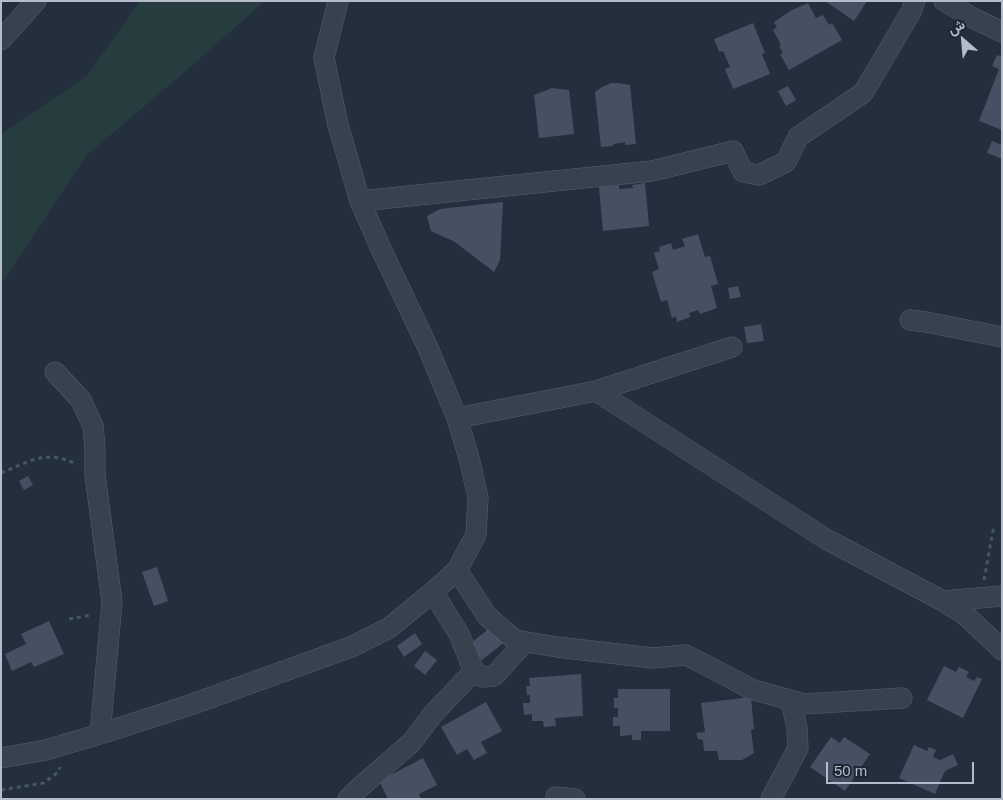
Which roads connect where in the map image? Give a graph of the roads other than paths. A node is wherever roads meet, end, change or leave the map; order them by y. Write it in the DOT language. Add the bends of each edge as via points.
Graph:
graph roads {
  1 [pos="36,1"];
  2 [pos="338,1"];
  3 [pos="915,1"];
  4 [pos="944,1"];
  5 [pos="1002,32"];
  6 [pos="1,40"];
  7 [pos="360,201"];
  8 [pos="910,320"];
  9 [pos="1002,337"];
  10 [pos="732,347"];
  11 [pos="56,372"];
  12 [pos="596,391"];
  13 [pos="457,418"];
  14 [pos="457,570"];
  15 [pos="433,592"];
  16 [pos="1002,596"];
  17 [pos="943,601"];
  18 [pos="526,642"];
  19 [pos="1002,650"];
  20 [pos="474,672"];
  21 [pos="902,698"];
  22 [pos="791,701"];
  23 [pos="100,734"];
  24 [pos="1,758"];
  25 [pos="556,797"];
  26 [pos="348,799"];
  27 [pos="575,799"];
  28 [pos="771,799"];
  1 -- 6 [label="street"];
  2 -- 7 [label="street" via="324,58 338,126"];
  3 -- 7 [label="street" via="863,93 798,137 786,162 758,175 743,172 733,151 652,171"];
  4 -- 5 [label="street"];
  7 -- 13 [label="street"];
  8 -- 9 [label="street"];
  10 -- 12 [label="street"];
  11 -- 23 [label="street" via="81,400 93,426 95,475 112,602"];
  12 -- 13 [label="street"];
  12 -- 17 [label="street" via="826,539"];
  13 -- 14 [label="street" via="478,497 476,535"];
  14 -- 15 [label="street"];
  14 -- 18 [label="street" via="486,616 515,640"];
  15 -- 20 [label="street" via="459,634"];
  15 -- 23 [label="street" via="389,628 351,646"];
  16 -- 17 [label="street"];
  17 -- 19 [label="street" via="964,614"];
  18 -- 20 [label="street" via="494,676 482,677"];
  18 -- 22 [label="street" via="653,658 686,656 752,690"];
  20 -- 26 [label="street" via="433,714 412,742"];
  21 -- 22 [label="street" via="804,704"];
  22 -- 28 [label="street" via="798,748"];
  23 -- 24 [label="street" via="46,750"];
  25 -- 27 [label="street"];
}
